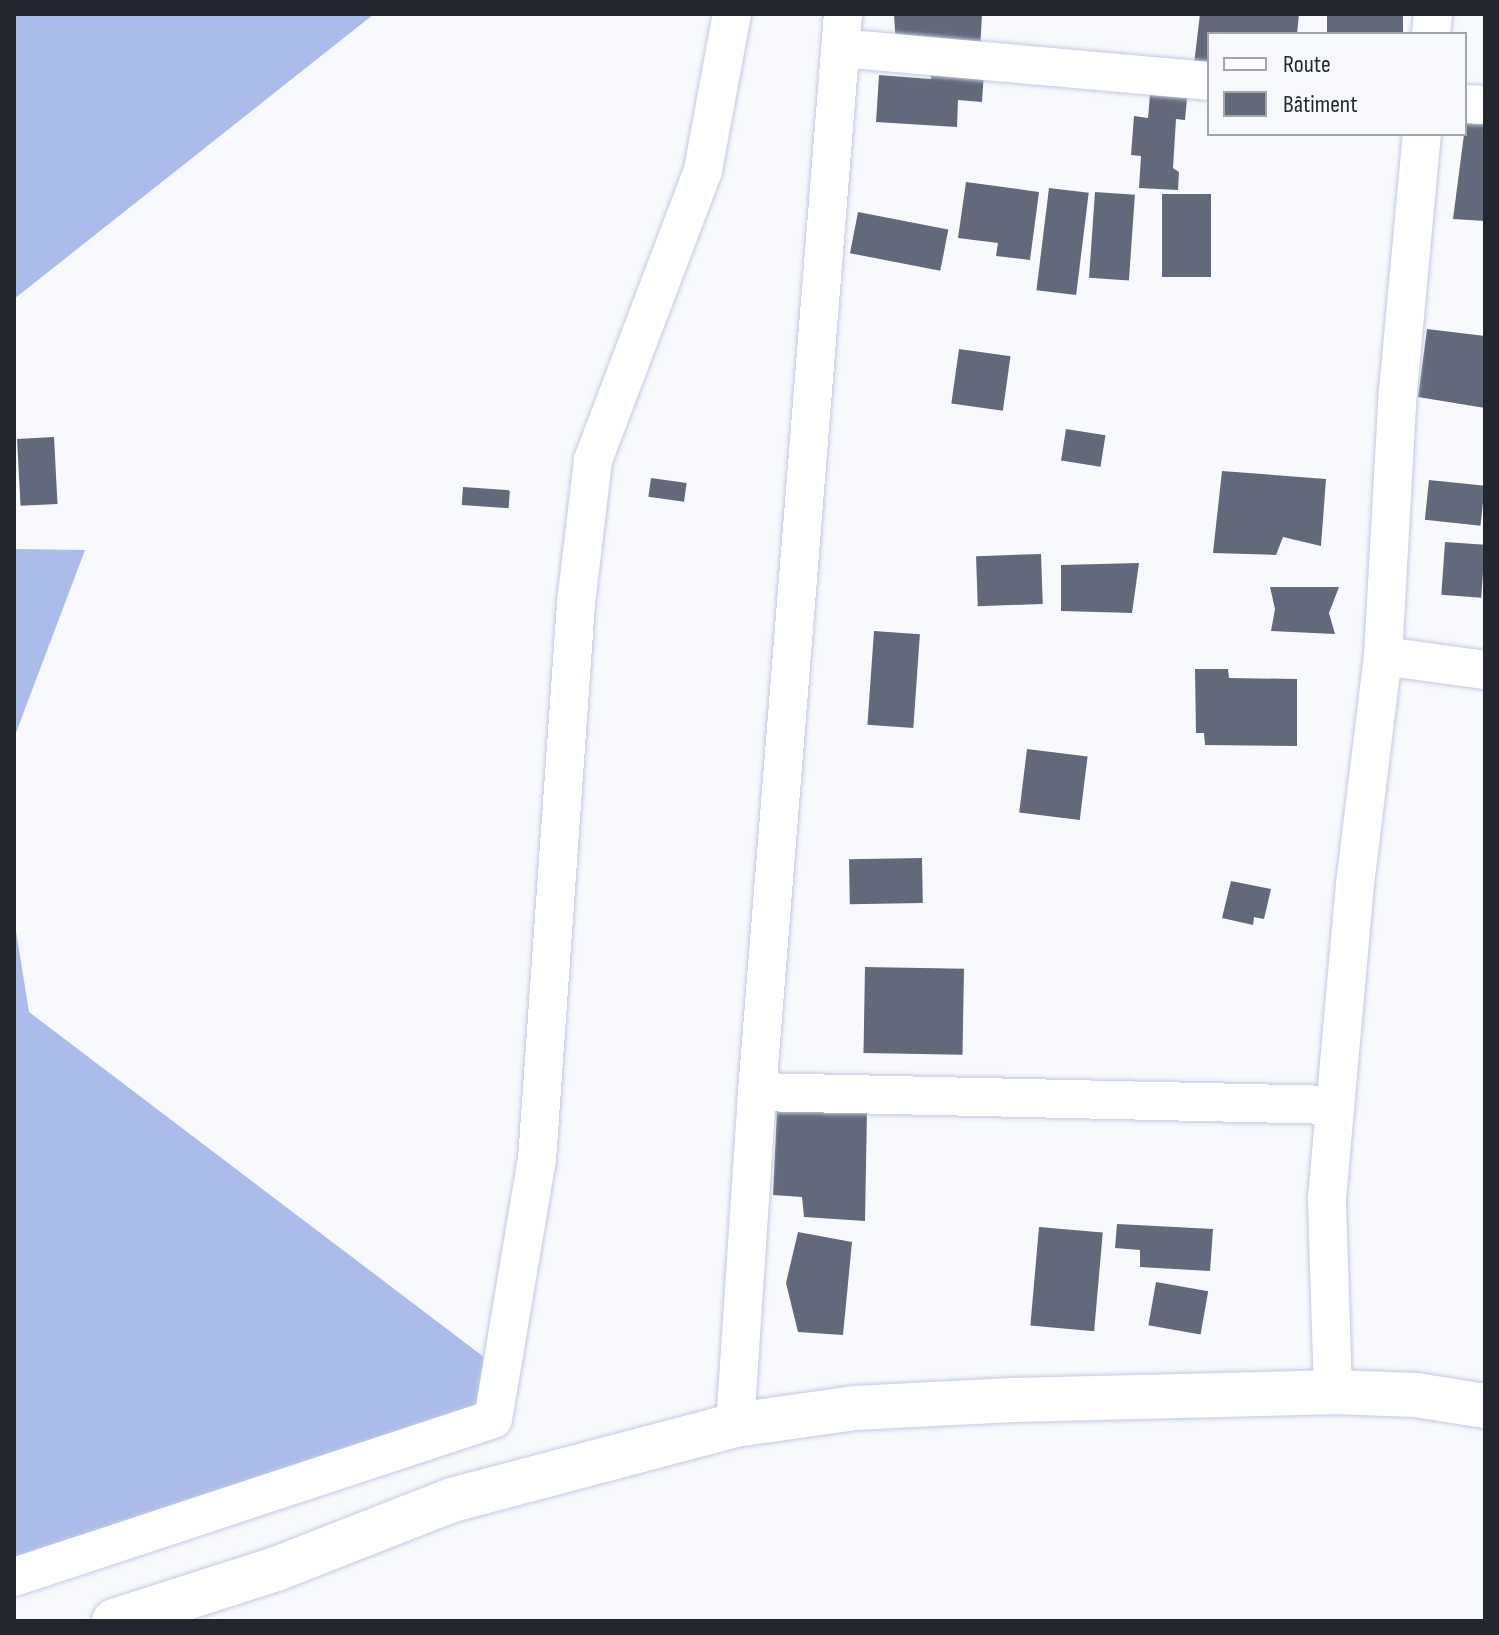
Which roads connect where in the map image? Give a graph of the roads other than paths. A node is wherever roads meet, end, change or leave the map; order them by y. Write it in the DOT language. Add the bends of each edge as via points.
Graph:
graph roads {
  1 [pos="732,14"];
  2 [pos="842,31"];
  3 [pos="1207,81"];
  4 [pos="1422,136"];
  5 [pos="1383,656"];
  6 [pos="1485,670"];
  7 [pos="757,1092"];
  8 [pos="1335,1105"];
  9 [pos="1333,1392"];
  10 [pos="1485,1406"];
  11 [pos="735,1425"];
  12 [pos="14,1577"];
  13 [pos="114,1621"];
  1 -- 12 [label="street" via="703,170 593,460 576,603 537,1160 493,1419"];
  2 -- 3 [label="street"];
  2 -- 7 [label="street"];
  4 -- 5 [label="street" via="1398,391"];
  5 -- 6 [label="street"];
  5 -- 8 [label="street"];
  7 -- 8 [label="street"];
  7 -- 11 [label="street"];
  8 -- 9 [label="street" via="1327,1198"];
  9 -- 10 [label="street" via="1416,1395"];
  9 -- 11 [label="street" via="855,1408"];
  11 -- 13 [label="street" via="452,1500 276,1569"];
}
